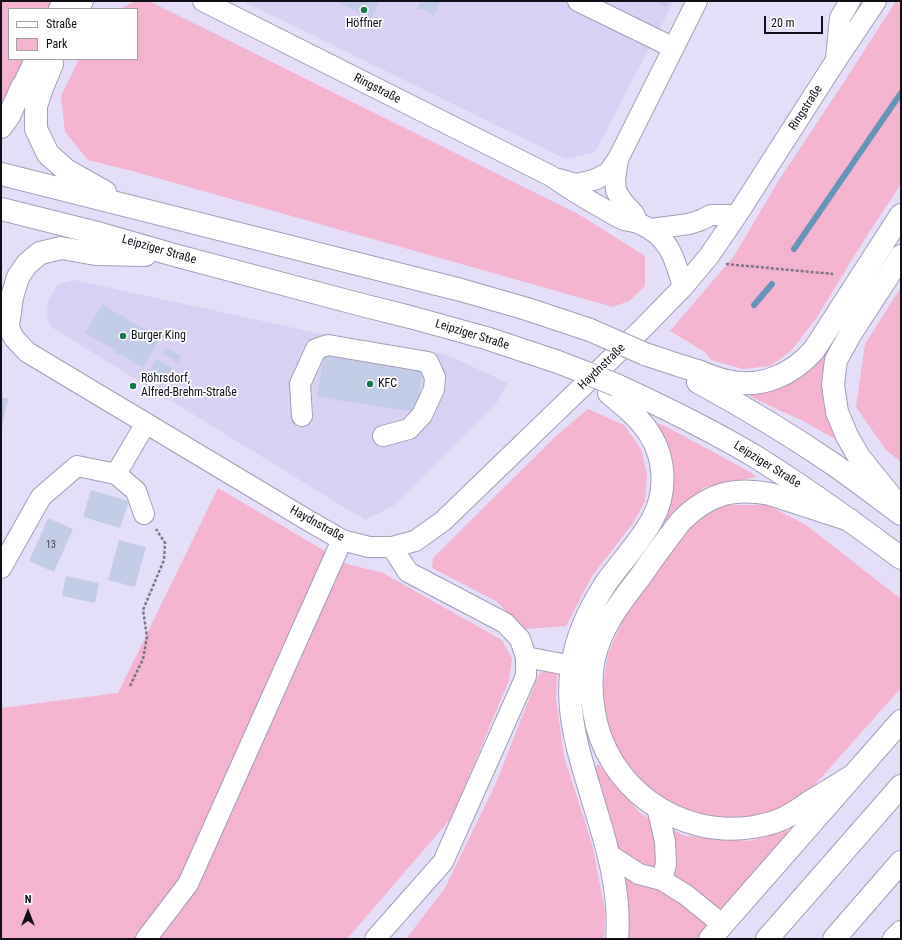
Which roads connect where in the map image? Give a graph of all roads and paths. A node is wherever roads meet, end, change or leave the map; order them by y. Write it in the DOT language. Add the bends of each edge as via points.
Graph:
graph roads {
  1 [pos="203,1"];
  2 [pos="578,1"];
  3 [pos="697,1"];
  4 [pos="850,1"];
  5 [pos="876,1"];
  6 [pos="674,48"];
  7 [pos="48,61"];
  8 [pos="835,62"];
  9 [pos="22,87"];
  10 [pos="1,127"];
  11 [pos="618,159"];
  12 [pos="1,174"];
  13 [pos="551,176"];
  14 [pos="132,207"];
  15 [pos="1,209"];
  16 [pos="737,215"];
  17 [pos="901,215"];
  18 [pos="644,226"];
  19 [pos="174,255"];
  20 [pos="901,256"];
  21 [pos="716,260"];
  22 [pos="833,274"];
  23 [pos="683,287"];
  24 [pos="1,293"];
  25 [pos="4,327"];
  26 [pos="645,354"];
  27 [pos="612,389"];
  28 [pos="302,416"];
  29 [pos="146,424"];
  30 [pos="383,436"];
  31 [pos="116,474"];
  32 [pos="901,510"];
  33 [pos="144,514"];
  34 [pos="901,514"];
  35 [pos="850,520"];
  36 [pos="342,540"];
  37 [pos="392,547"];
  38 [pos="901,558"];
  39 [pos="1,568"];
  40 [pos="526,657"];
  41 [pos="572,666"];
  42 [pos="130,686"];
  43 [pos="901,721"];
  44 [pos="852,776"];
  45 [pos="901,786"];
  46 [pos="657,807"];
  47 [pos="608,854"];
  48 [pos="901,862"];
  49 [pos="662,880"];
  50 [pos="716,932"];
  51 [pos="901,932"];
  52 [pos="146,939"];
  53 [pos="375,939"];
  54 [pos="617,939"];
  55 [pos="767,939"];
  56 [pos="834,939"];
  57 [pos="894,939"];
  1 -- 13 [label="street, Ringstraße"];
  2 -- 6 [label="street"];
  3 -- 6 [label="street, Ringstraße"];
  4 -- 8 [label="street" via="840,18"];
  5 -- 8 [label="street, Ringstraße"];
  6 -- 11 [label="street, Ringstraße"];
  7 -- 9 [label="street"];
  7 -- 14 [label="highway" via="36,106 36,129 48,154 66,170"];
  8 -- 16 [label="street, Ringstraße"];
  9 -- 10 [label="highway"];
  11 -- 13 [label="street, Ringstraße" via="608,173 594,180 576,184"];
  11 -- 18 [label="street, Ringstraße" via="616,191"];
  12 -- 14 [label="highway"];
  13 -- 18 [label="street, Ringstraße" via="623,220"];
  14 -- 26 [label="highway, bridge" via="461,290 590,330"];
  15 -- 19 [label="highway, Leipziger Straße"];
  16 -- 18 [label="street, Ringstraße" via="711,215 689,224"];
  16 -- 21 [label="street, Ringstraße"];
  17 -- 26 [label="highway" via="814,350 795,368 784,374 757,382 727,381"];
  18 -- 23 [label="street, Ringstraße" via="663,240 671,252"];
  19 -- 25 [label="highway" via="96,254 61,248 40,253 27,264 18,277"];
  19 -- 27 [label="highway, Leipziger Straße" via="486,338 589,374"];
  20 -- 32 [label="highway" via="836,360 833,385 837,412 847,436 859,457"];
  21 -- 22 [label="path"];
  21 -- 23 [label="street, Haydnstraße"];
  23 -- 37 [label="street, Haydnstraße" via="443,521 415,541"];
  24 -- 25 [label="highway"];
  25 -- 29 [label="street, Haydnstraße" via="27,352"];
  26 -- 34 [label="highway" via="739,404 776,427 833,464"];
  27 -- 35 [label="highway, Leipziger Straße" via="660,406 706,429 756,457"];
  27 -- 41 [label="highway" via="642,423 655,443 662,466 662,494 652,520 606,583 590,610 582,626"];
  28 -- 30 [label="street" via="300,384 316,349 328,345 428,362 436,377 434,389 422,415 409,429"];
  29 -- 31 [label="street"];
  29 -- 36 [label="street, Haydnstraße"];
  31 -- 33 [label="street" via="136,491"];
  31 -- 39 [label="street" via="77,466 41,497"];
  33 -- 42 [label="path" via="165,543 164,560 143,610 147,637 143,659"];
  35 -- 38 [label="highway, Leipziger Straße"];
  35 -- 46 [label="highway" via="770,494 742,491 715,497 702,503 681,521 620,603 600,639 594,659 591,680 595,721 602,741 620,774"];
  36 -- 37 [label="street, Haydnstraße" via="369,547"];
  36 -- 52 [label="street" via="188,884"];
  37 -- 40 [label="street" via="408,572 505,623 520,639"];
  40 -- 41 [label="street"];
  40 -- 53 [label="street" via="526,676 443,862"];
  41 -- 47 [label="highway" via="570,703 577,743"];
  43 -- 44 [label="highway"];
  44 -- 46 [label="highway" via="787,816 753,827 717,828 702,825 686,821"];
  44 -- 50 [label="highway"];
  45 -- 55 [label="highway"];
  46 -- 49 [label="street" via="665,841 666,864"];
  47 -- 49 [label="street" via="639,874"];
  47 -- 54 [label="highway" via="618,911"];
  48 -- 56 [label="highway"];
  49 -- 50 [label="street" via="686,895"];
  51 -- 57 [label="highway"];
}
